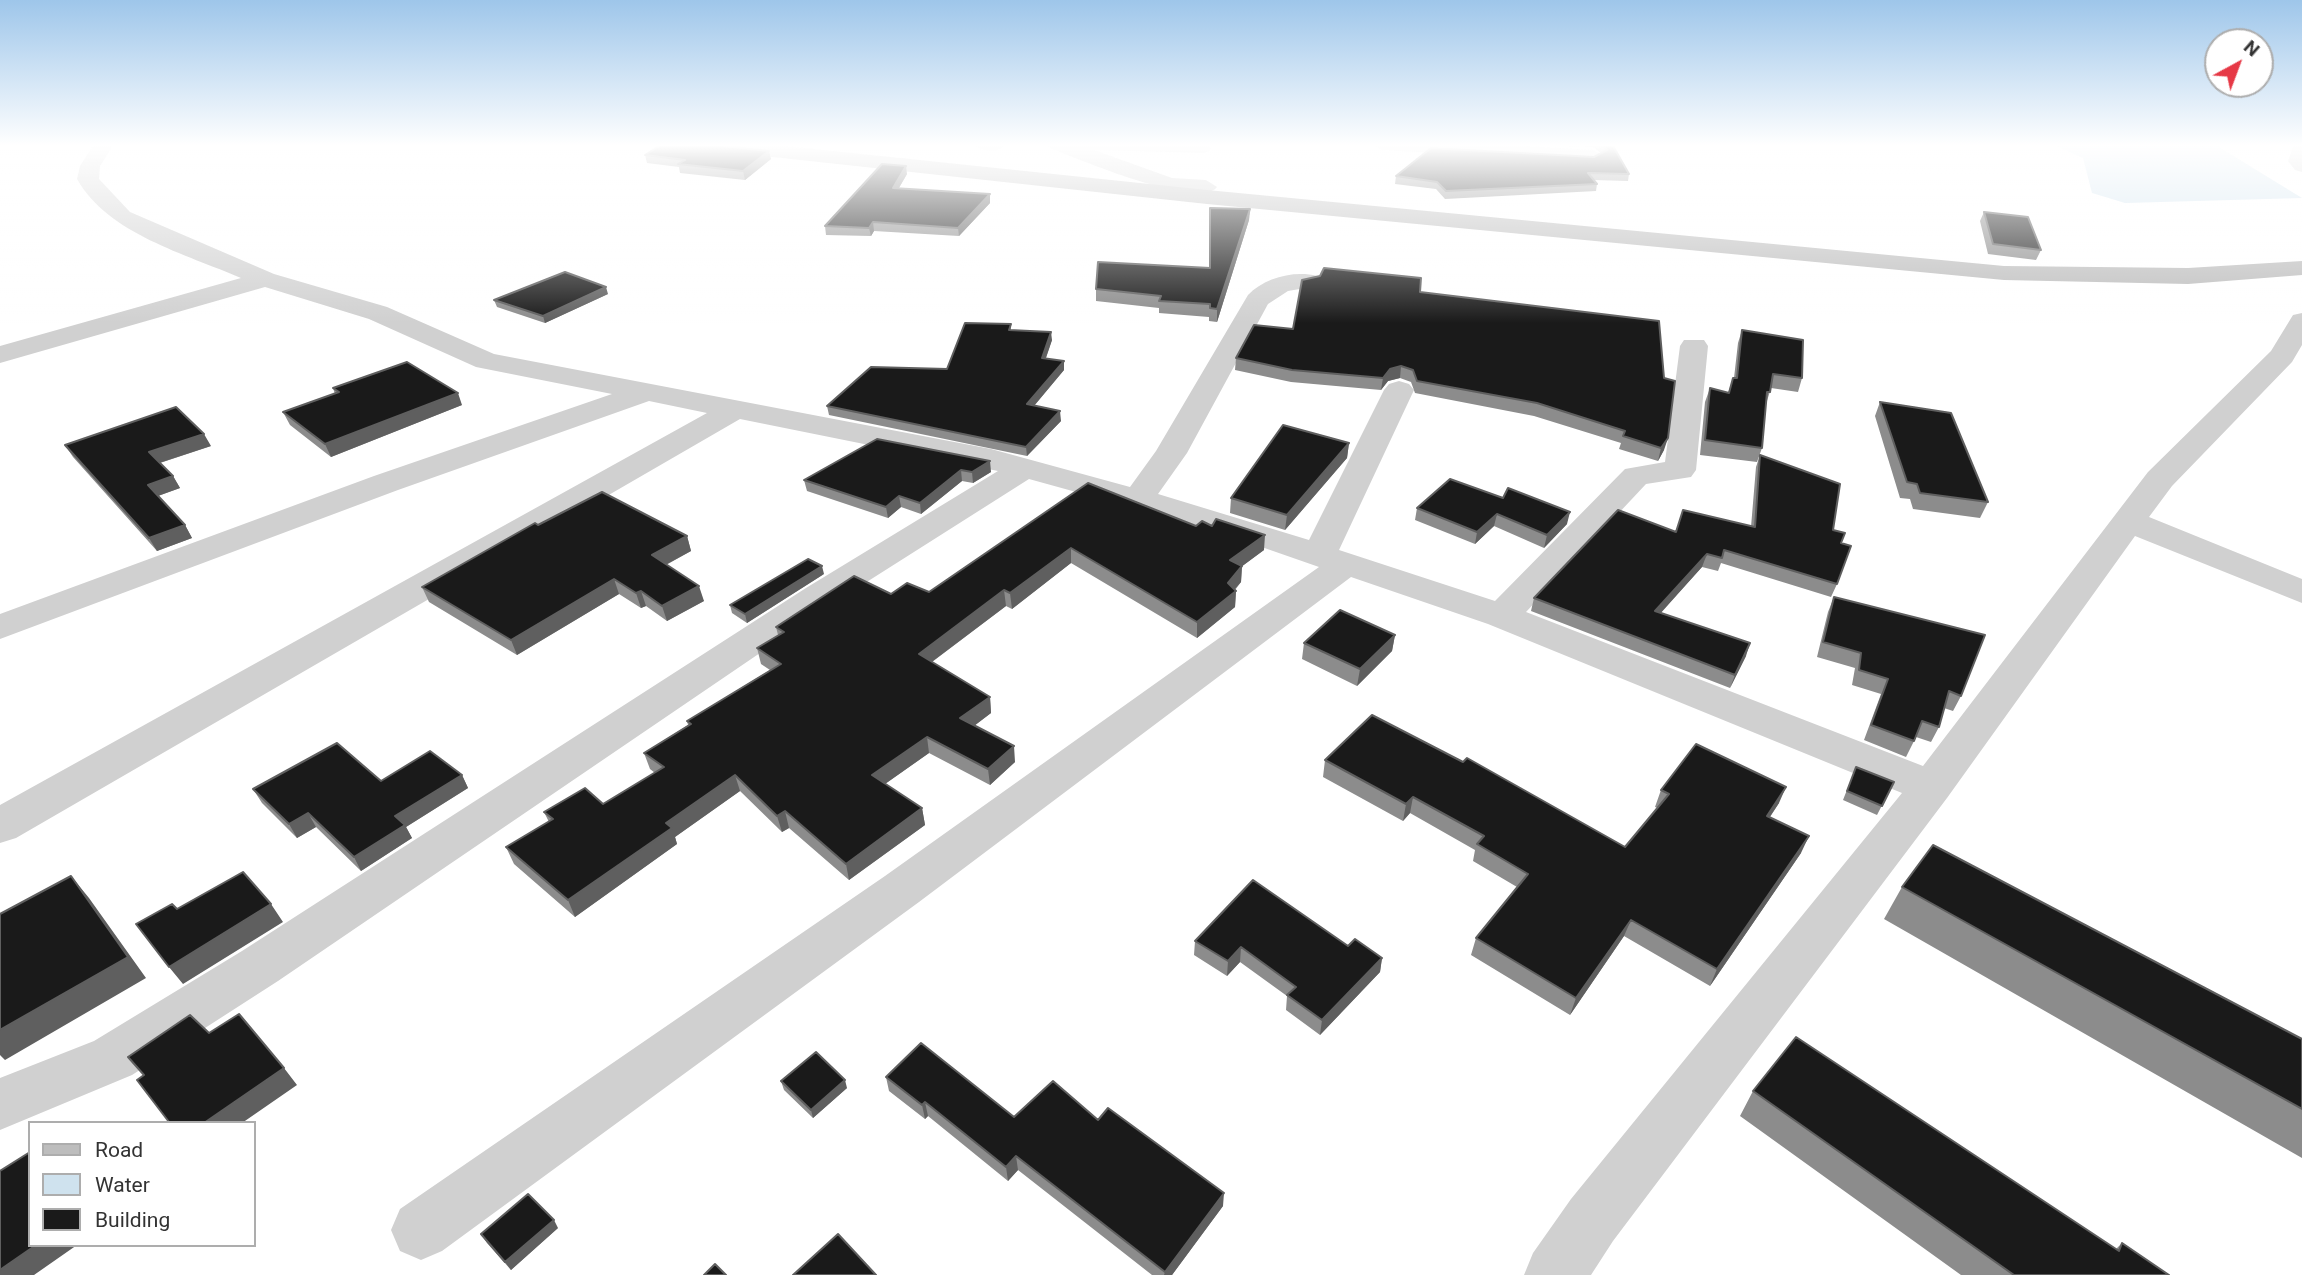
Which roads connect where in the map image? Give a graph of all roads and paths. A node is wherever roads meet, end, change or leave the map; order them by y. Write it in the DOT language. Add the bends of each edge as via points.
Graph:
graph roads {
  1 [pos="108,204"];
  2 [pos="1319,204"];
  3 [pos="2302,268"];
  4 [pos="265,279"];
  5 [pos="1308,281"];
  6 [pos="2302,321"];
  7 [pos="1694,346"];
  8 [pos="0,355"];
  9 [pos="1399,390"];
  10 [pos="649,391"];
  11 [pos="736,409"];
  12 [pos="1025,468"];
  13 [pos="1138,499"];
  14 [pos="2130,522"];
  15 [pos="1332,559"];
  16 [pos="2302,592"];
  17 [pos="1500,616"];
  18 [pos="0,627"];
  19 [pos="1931,787"];
  20 [pos="0,826"];
  21 [pos="0,1104"];
  22 [pos="421,1230"];
  23 [pos="1555,1275"];
  1 -- 4 [label="street" via="122,217"];
  2 -- 3 [label="street" via="2004,273 2188,276"];
  4 -- 8 [label="street"];
  4 -- 10 [label="street" via="378,313 486,361"];
  5 -- 13 [label="street" via="1280,284 1257,301 1171,453"];
  6 -- 14 [label="street" via="2282,356 2161,479"];
  7 -- 17 [label="street" via="1680,470 1636,476"];
  9 -- 15 [label="street"];
  10 -- 11 [label="street"];
  10 -- 18 [label="street"];
  11 -- 12 [label="street"];
  11 -- 20 [label="street"];
  12 -- 13 [label="street"];
  12 -- 21 [label="street" via="819,596 113,1058"];
  13 -- 15 [label="street"];
  14 -- 16 [label="street"];
  14 -- 19 [label="street"];
  15 -- 17 [label="street"];
  15 -- 22 [label="street" via="902,890"];
  17 -- 19 [label="street"];
  19 -- 23 [label="street" via="1591,1220"];
}
